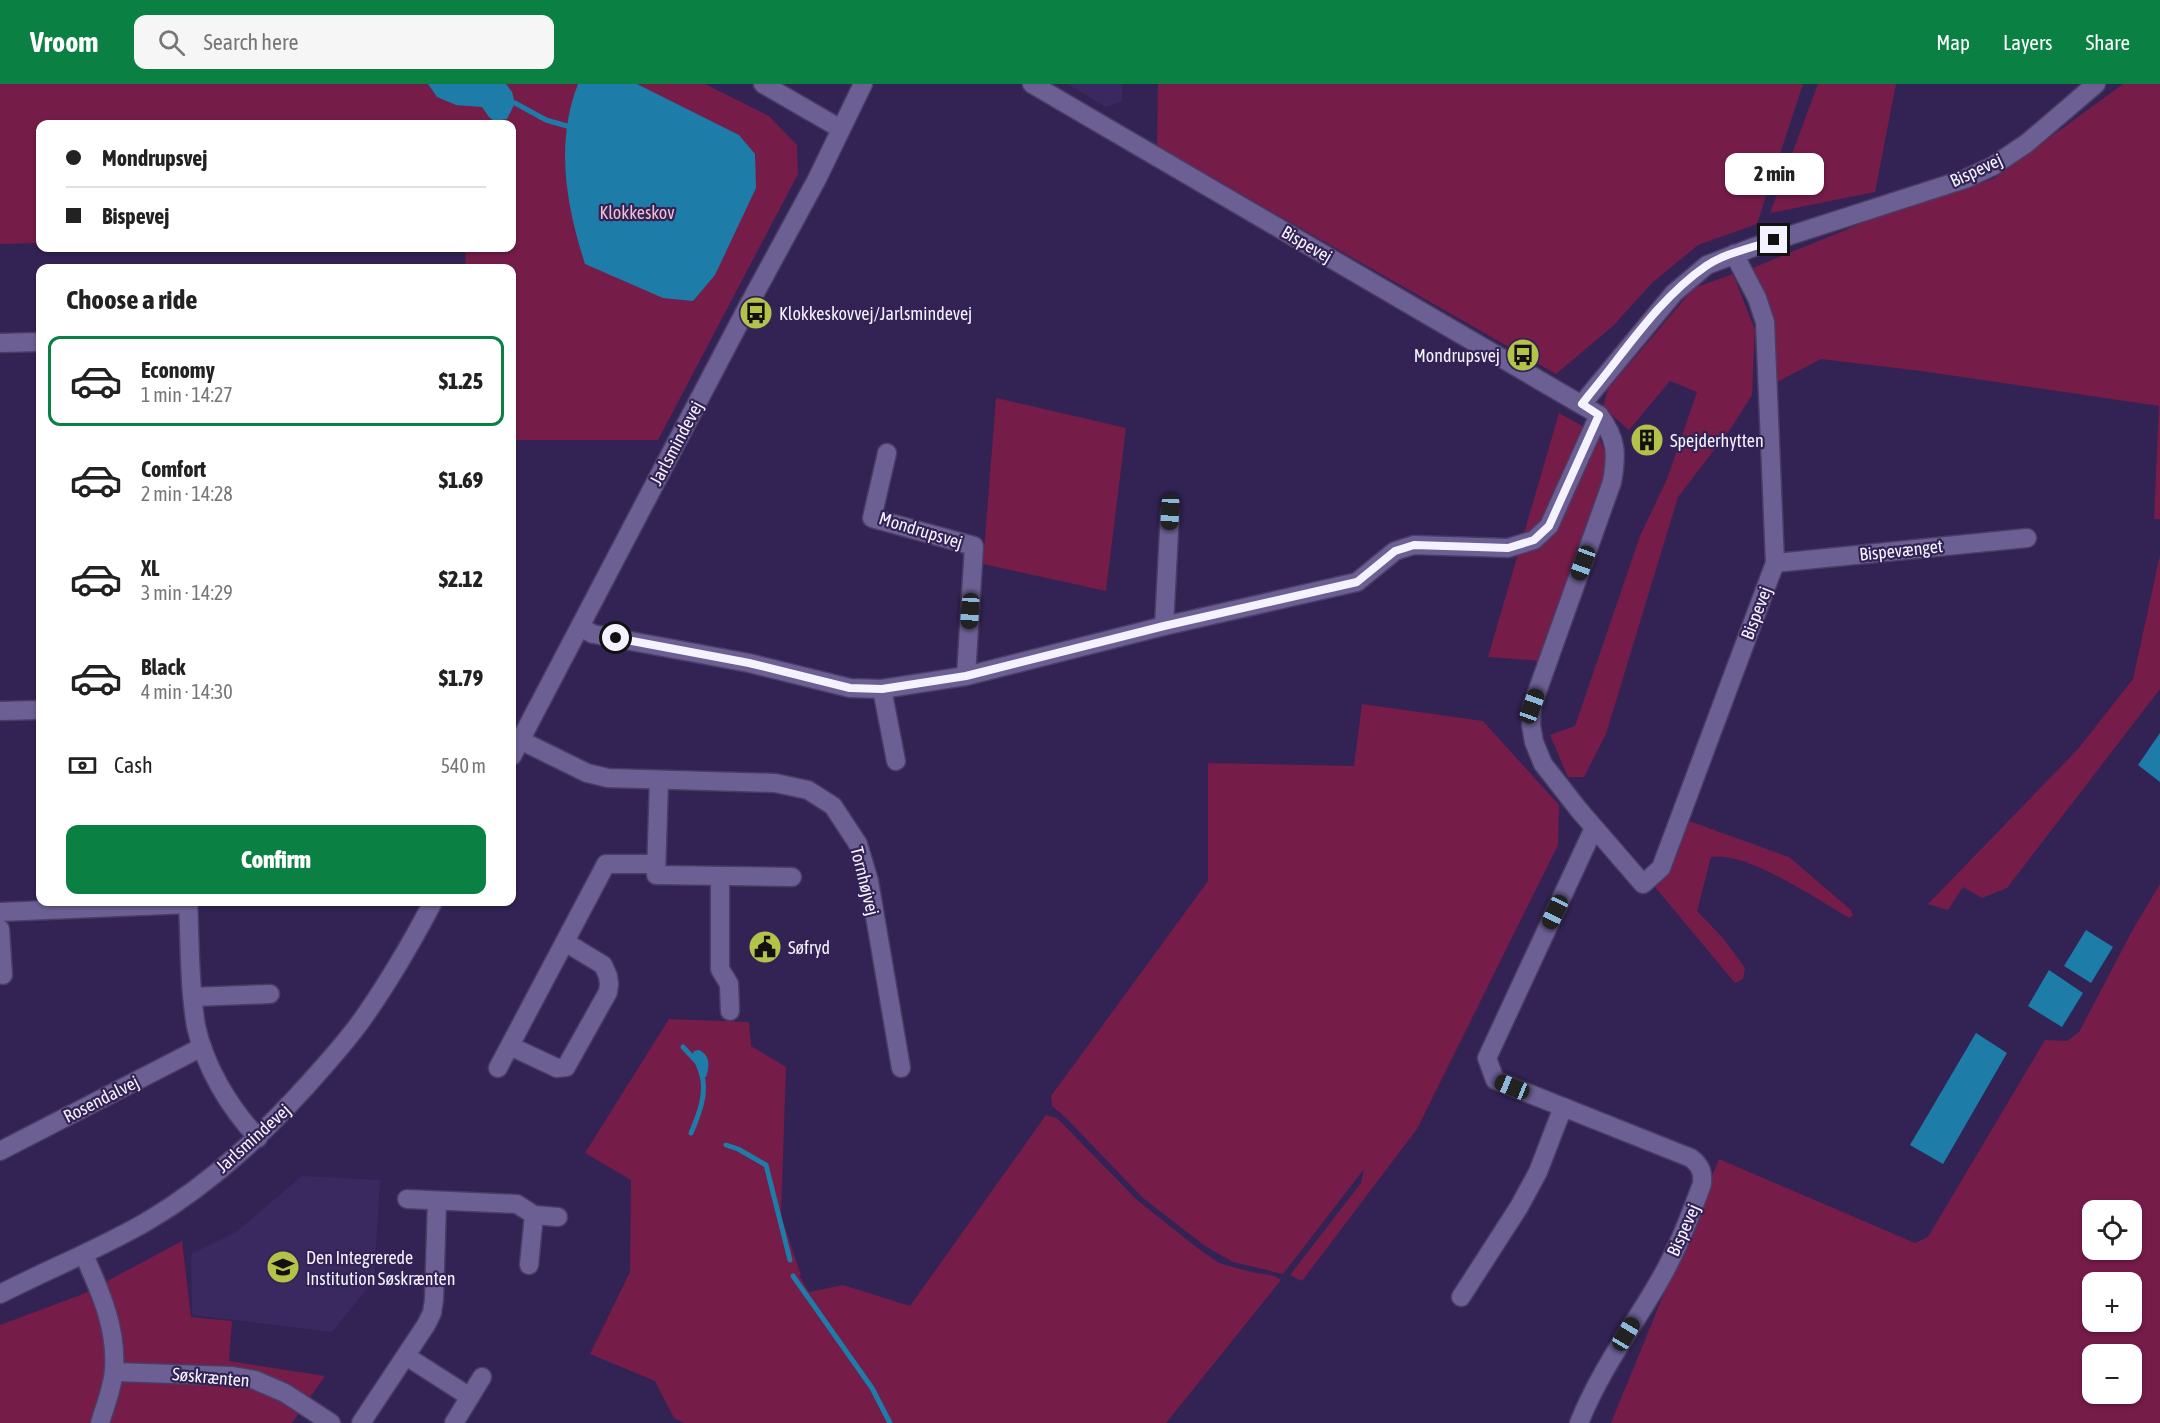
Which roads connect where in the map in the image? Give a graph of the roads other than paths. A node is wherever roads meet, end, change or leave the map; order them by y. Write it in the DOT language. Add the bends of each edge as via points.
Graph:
graph roads {
  1 [pos="763,84"];
  2 [pos="863,84"];
  3 [pos="1032,84"];
  4 [pos="2097,84"];
  5 [pos="841,129"];
  6 [pos="1734,254"];
  7 [pos="36,342"];
  8 [pos="0,344"];
  9 [pos="1582,404"];
  10 [pos="1599,415"];
  11 [pos="887,453"];
  12 [pos="1170,512"];
  13 [pos="2027,538"];
  14 [pos="1775,563"];
  15 [pos="1164,626"];
  16 [pos="580,627"];
  17 [pos="966,676"];
  18 [pos="882,689"];
  19 [pos="36,710"];
  20 [pos="0,711"];
  21 [pos="516,748"];
  22 [pos="896,761"];
  23 [pos="659,780"];
  24 [pos="1594,828"];
  25 [pos="656,864"];
  26 [pos="720,876"];
  27 [pos="792,877"];
  28 [pos="125,906"];
  29 [pos="188,906"];
  30 [pos="432,906"];
  31 [pos="0,912"];
  32 [pos="0,929"];
  33 [pos="565,942"];
  34 [pos="3,975"];
  35 [pos="270,994"];
  36 [pos="193,997"];
  37 [pos="730,1011"];
  38 [pos="510,1046"];
  39 [pos="202,1047"];
  40 [pos="498,1068"];
  41 [pos="901,1068"];
  42 [pos="1563,1107"];
  43 [pos="258,1137"];
  44 [pos="0,1152"];
  45 [pos="407,1199"];
  46 [pos="437,1201"];
  47 [pos="534,1215"];
  48 [pos="558,1217"];
  49 [pos="84,1255"];
  50 [pos="529,1265"];
  51 [pos="0,1294"];
  52 [pos="1461,1298"];
  53 [pos="406,1356"];
  54 [pos="114,1372"];
  55 [pos="482,1377"];
  56 [pos="470,1397"];
  57 [pos="100,1423"];
  58 [pos="332,1423"];
  59 [pos="361,1423"];
  60 [pos="454,1423"];
  61 [pos="1579,1423"];
  1 -- 5 [label="street"];
  2 -- 5 [label="street, Jarlsmindevej"];
  3 -- 9 [label="street, Bispevej"];
  4 -- 6 [label="street, Bispevej" via="1993,166 1965,179"];
  5 -- 16 [label="street, Jarlsmindevej"];
  6 -- 9 [label="street, Bispevej" via="1707,265 1674,293"];
  6 -- 14 [label="street, Bispevej" via="1765,322"];
  7 -- 8 [label="street"];
  9 -- 10 [label="street, Bispevej"];
  10 -- 15 [label="street" via="1549,526 1534,540 1508,548 1414,545 1395,551 1357,582"];
  10 -- 24 [label="street, Bispevej" via="1614,444 1612,482 1532,706 1531,725 1543,764"];
  11 -- 17 [label="street, Mondrupsvej" via="872,518 974,546"];
  12 -- 15 [label="street"];
  13 -- 14 [label="street, Bispevænget"];
  14 -- 24 [label="street, Bispevej" via="1661,868 1643,884"];
  15 -- 17 [label="street"];
  16 -- 18 [label="street" via="593,634 749,663 850,688"];
  16 -- 21 [label="street, Jarlsmindevej"];
  17 -- 18 [label="street"];
  18 -- 22 [label="street"];
  19 -- 20 [label="street"];
  21 -- 23 [label="street, Tornhøjvej" via="608,778"];
  23 -- 25 [label="street"];
  23 -- 41 [label="street, Tornhøjvej" via="775,783 808,790 833,806 858,844 869,881"];
  24 -- 42 [label="street, Bispevej" via="1487,1059 1496,1080"];
  25 -- 26 [label="street" via="656,875"];
  25 -- 33 [label="street" via="606,864"];
  26 -- 27 [label="street"];
  26 -- 37 [label="street" via="720,969 729,984"];
  28 -- 31 [label="street"];
  29 -- 36 [label="street"];
  30 -- 43 [label="street, Jarlsmindevej" via="356,1028"];
  32 -- 34 [label="street"];
  33 -- 38 [label="street"];
  33 -- 38 [label="street" via="603,965 608,992 566,1067 557,1068"];
  35 -- 36 [label="street"];
  36 -- 39 [label="street"];
  38 -- 40 [label="street"];
  39 -- 43 [label="street" via="228,1100"];
  39 -- 44 [label="street, Rosendalvej"];
  42 -- 52 [label="street" via="1538,1172"];
  42 -- 61 [label="street, Bispevej" via="1691,1158 1701,1166 1703,1174 1677,1246 1592,1391"];
  43 -- 49 [label="street, Jarlsmindevej" via="158,1214"];
  45 -- 46 [label="street"];
  46 -- 47 [label="street" via="517,1204"];
  46 -- 53 [label="street" via="432,1313"];
  47 -- 48 [label="street"];
  47 -- 50 [label="street"];
  49 -- 51 [label="street, Jarlsmindevej"];
  49 -- 54 [label="street" via="110,1322"];
  53 -- 56 [label="street"];
  53 -- 59 [label="street"];
  54 -- 57 [label="street"];
  54 -- 58 [label="street, Søskrænten" via="255,1380 285,1393"];
  55 -- 56 [label="street"];
  56 -- 60 [label="street"];
}
